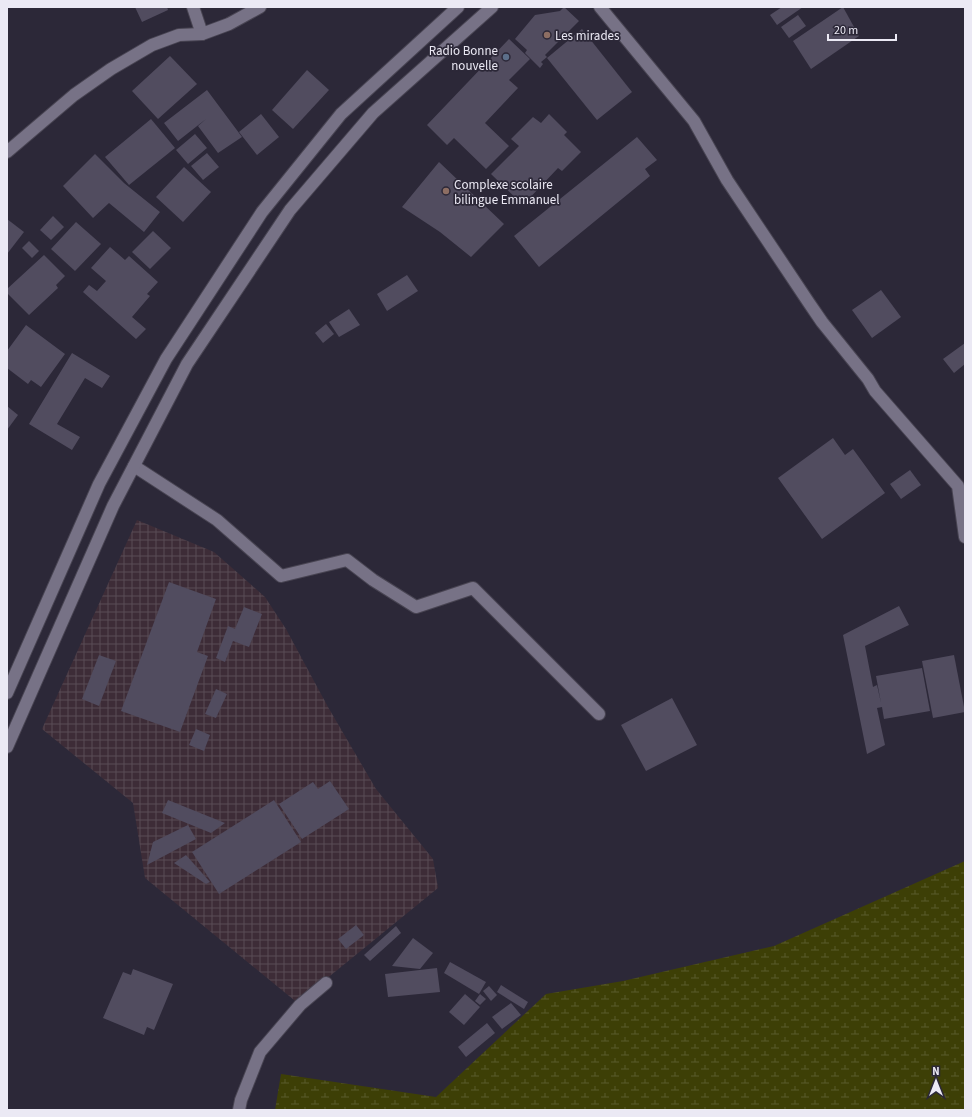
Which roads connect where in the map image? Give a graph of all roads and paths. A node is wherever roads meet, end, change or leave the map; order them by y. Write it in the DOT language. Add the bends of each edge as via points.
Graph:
graph roads {
  1 [pos="193,7"];
  2 [pos="260,7"];
  3 [pos="458,7"];
  4 [pos="492,7"];
  5 [pos="600,7"];
  6 [pos="202,34"];
  7 [pos="7,152"];
  8 [pos="134,466"];
  9 [pos="965,538"];
  10 [pos="7,693"];
  11 [pos="599,714"];
  12 [pos="7,747"];
  13 [pos="326,983"];
  14 [pos="239,1110"];
  1 -- 6 [label="main road"];
  2 -- 6 [label="main road" via="229,24"];
  3 -- 10 [label="main road" via="341,114 262,212 166,359 99,484"];
  4 -- 8 [label="main road" via="373,113 290,210 187,364"];
  5 -- 9 [label="main road" via="694,121 727,180 822,322 875,391 958,486"];
  6 -- 7 [label="main road" via="179,35 152,45 111,69 74,95"];
  8 -- 11 [label="main road" via="218,520 281,576 347,560 416,607 473,588"];
  8 -- 12 [label="main road" via="113,506"];
  13 -- 14 [label="main road" via="300,1005 260,1052 240,1100"];
}
